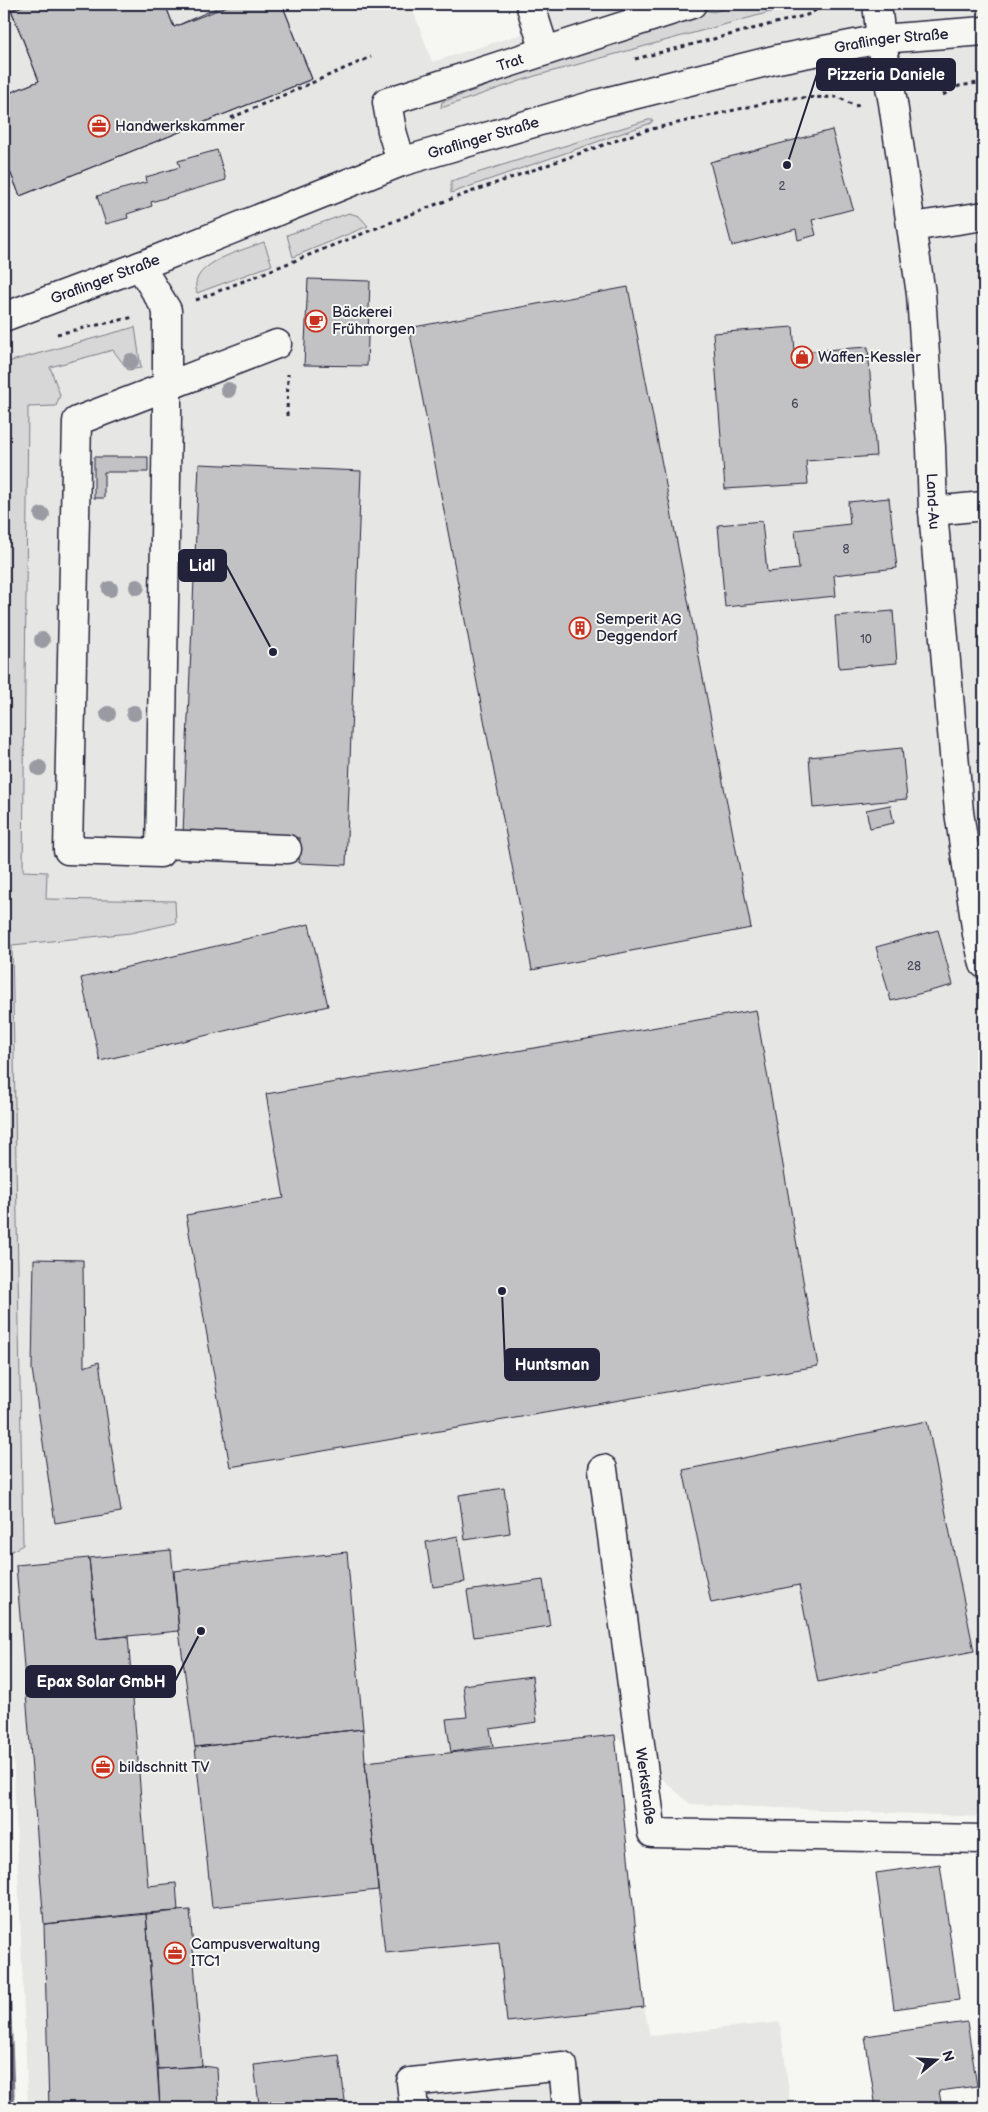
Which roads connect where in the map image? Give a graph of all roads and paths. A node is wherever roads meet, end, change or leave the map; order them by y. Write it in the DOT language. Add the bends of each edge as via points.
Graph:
graph roads {
  1 [pos="530,4"];
  2 [pos="692,4"];
  3 [pos="877,4"];
  4 [pos="984,32"];
  5 [pos="881,39"];
  6 [pos="544,51"];
  7 [pos="371,56"];
  8 [pos="984,82"];
  9 [pos="943,95"];
  10 [pos="859,105"];
  11 [pos="231,118"];
  12 [pos="401,162"];
  13 [pos="984,216"];
  14 [pos="912,227"];
  15 [pos="140,266"];
  16 [pos="168,310"];
  17 [pos="4,317"];
  18 [pos="53,335"];
  19 [pos="277,344"];
  20 [pos="288,373"];
  21 [pos="167,385"];
  22 [pos="287,416"];
  23 [pos="984,506"];
  24 [pos="933,511"];
  25 [pos="161,844"];
  26 [pos="288,849"];
  27 [pos="984,964"];
  28 [pos="604,1469"];
  29 [pos="984,1839"];
  30 [pos="414,2108"];
  31 [pos="567,2108"];
  1 -- 6 [label="street"];
  2 -- 6 [label="street, Trat"];
  3 -- 5 [label="street"];
  4 -- 5 [label="street, Graflinger Straße"];
  5 -- 12 [label="street, Graflinger Straße" via="778,59 610,100"];
  5 -- 14 [label="street, Land-Au"];
  6 -- 12 [label="street, Trat" via="387,102"];
  7 -- 11 [label="path"];
  8 -- 9 [label="path" via="959,86"];
  10 -- 16 [label="path" via="838,97 787,98 643,131 437,204"];
  12 -- 15 [label="street, Graflinger Straße"];
  13 -- 14 [label="street"];
  14 -- 24 [label="street, Land-Au" via="921,303"];
  15 -- 16 [label="street"];
  15 -- 17 [label="street, Graflinger Straße"];
  16 -- 18 [label="path"];
  16 -- 21 [label="street"];
  19 -- 21 [label="street"];
  20 -- 22 [label="path"];
  21 -- 25 [label="street"];
  21 -- 25 [label="street" via="76,421 68,850 160,852"];
  23 -- 24 [label="street"];
  24 -- 27 [label="street, Land-Au" via="959,812"];
  25 -- 26 [label="street"];
  28 -- 29 [label="street, Werkstraße" via="652,1833"];
  30 -- 31 [label="street" via="411,2082 563,2066"];
}
